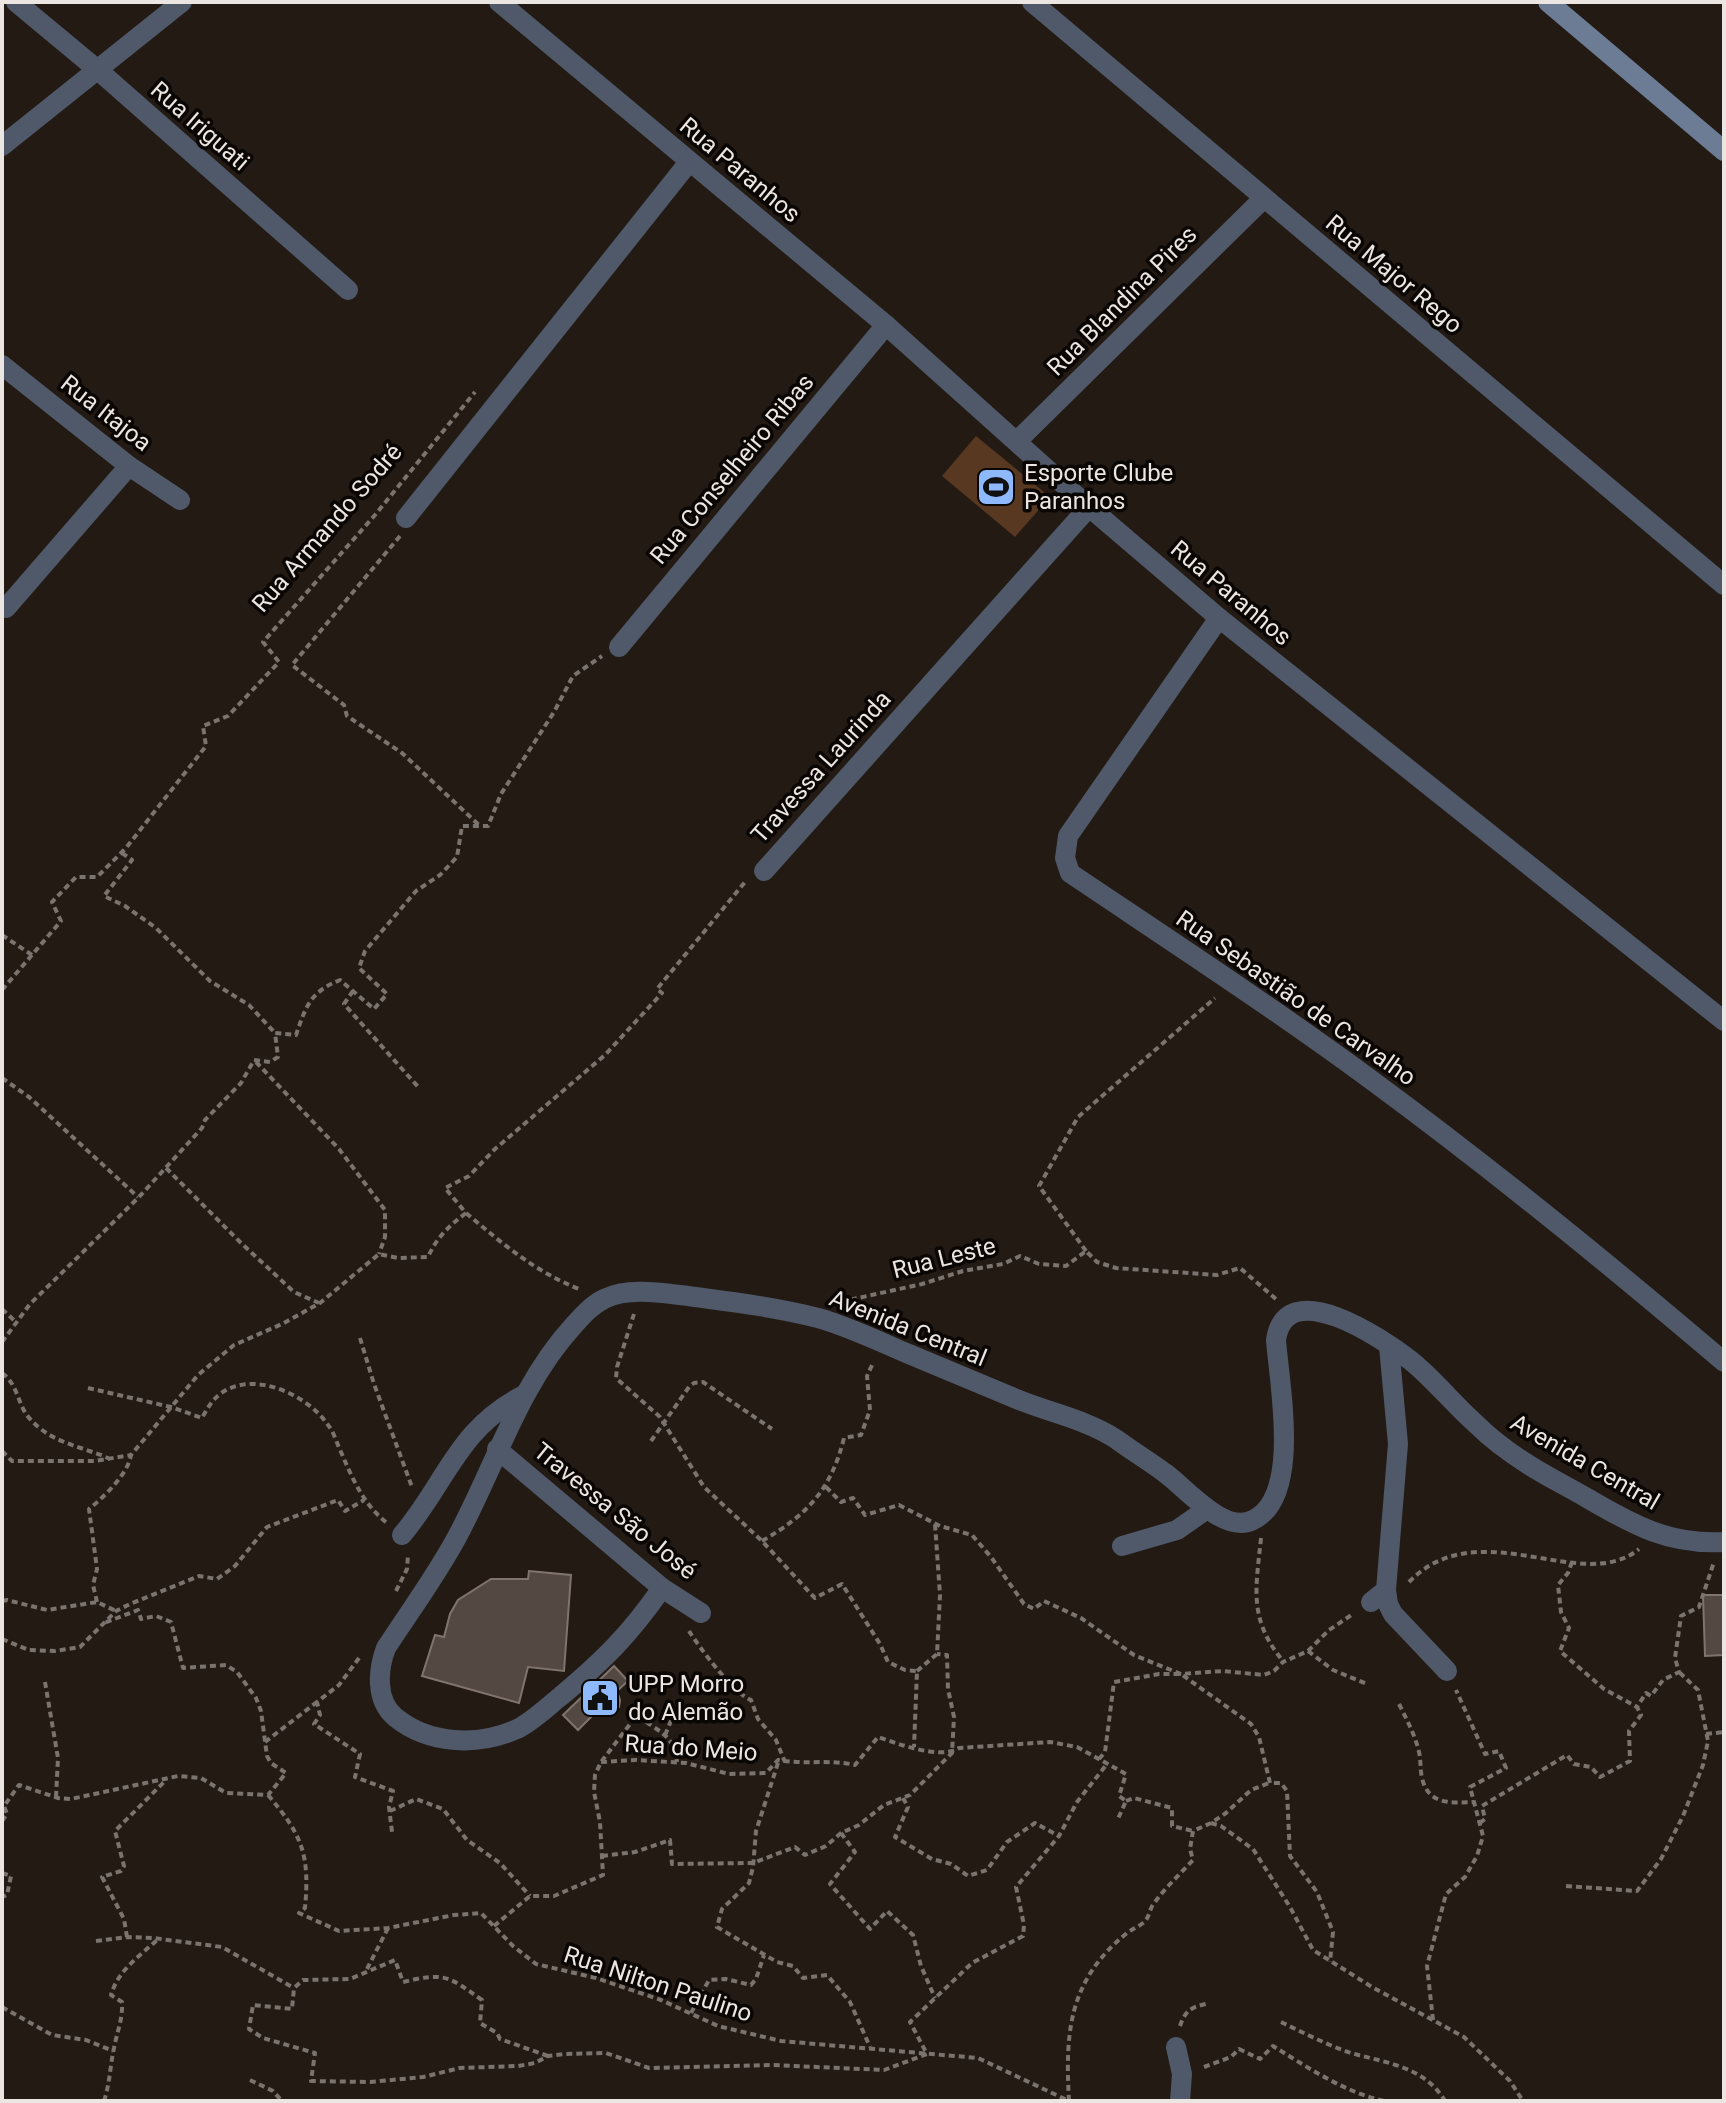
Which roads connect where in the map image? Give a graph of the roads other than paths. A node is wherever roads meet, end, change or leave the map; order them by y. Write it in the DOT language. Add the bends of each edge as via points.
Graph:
graph roads {
  1 [pos="16,2"];
  2 [pos="182,2"];
  3 [pos="499,2"];
  4 [pos="1032,2"];
  5 [pos="1548,2"];
  6 [pos="99,71"];
  7 [pos="2,146"];
  8 [pos="1724,151"];
  9 [pos="689,162"];
  10 [pos="1264,198"];
  11 [pos="348,290"];
  12 [pos="886,325"];
  13 [pos="2,365"];
  14 [pos="1017,441"];
  15 [pos="129,466"];
  16 [pos="180,500"];
  17 [pos="1089,507"];
  18 [pos="403,527"];
  19 [pos="1724,585"];
  20 [pos="6,608"];
  21 [pos="1219,618"];
  22 [pos="619,647"];
  23 [pos="764,871"];
  24 [pos="1724,1021"];
  25 [pos="1389,1346"];
  26 [pos="1724,1362"];
  27 [pos="524,1395"];
  28 [pos="497,1449"];
  29 [pos="1207,1509"];
  30 [pos="402,1535"];
  31 [pos="1722,1542"];
  32 [pos="1122,1546"];
  33 [pos="668,1592"];
  34 [pos="701,1613"];
  35 [pos="1447,1671"];
  36 [pos="1176,2047"];
  37 [pos="1180,2101"];
  1 -- 6 [label="street, Rua Iriguati"];
  2 -- 6 [label="street"];
  3 -- 9 [label="street, Rua Paranhos"];
  4 -- 10 [label="street, Rua Major Rego"];
  5 -- 8 [label="street"];
  6 -- 7 [label="street"];
  6 -- 11 [label="street, Rua Iriguati"];
  9 -- 12 [label="street, Rua Paranhos"];
  9 -- 18 [label="street"];
  10 -- 14 [label="street, Rua Blandina Pires"];
  10 -- 19 [label="street, Rua Major Rego"];
  12 -- 14 [label="street, Rua Paranhos"];
  12 -- 22 [label="street, Rua Conselheiro Ribas"];
  13 -- 15 [label="street, Rua Itajoa"];
  14 -- 17 [label="street, Rua Paranhos"];
  15 -- 16 [label="street, Rua Itajoa"];
  15 -- 20 [label="street"];
  17 -- 21 [label="street, Rua Paranhos"];
  17 -- 23 [label="street, Travessa Laurinda"];
  21 -- 24 [label="street, Rua Paranhos"];
  21 -- 26 [label="street, Rua Sebastião de Carvalho" via="1068,836 1065,858 1070,873 1299,1027 1431,1125"];
  25 -- 29 [label="street, Avenida Central" via="1331,1314 1292,1313 1277,1329 1284,1460 1274,1499 1248,1522"];
  25 -- 31 [label="street, Avenida Central" via="1506,1449 1635,1526 1675,1539"];
  25 -- 35 [label="street" via="1398,1444 1381,1599"];
  27 -- 28 [label="street"];
  27 -- 29 [label="street, Avenida Central" via="559,1342 604,1299 641,1293 719,1300 820,1319 1075,1419 1166,1473"];
  27 -- 30 [label="street" via="478,1427"];
  28 -- 33 [label="street, Travessa São José"];
  28 -- 33 [label="street" via="441,1566 386,1648 380,1683 388,1711 429,1736 488,1738 517,1729 609,1655"];
  29 -- 32 [label="street" via="1177,1530"];
  33 -- 34 [label="street, Travessa São José"];
  36 -- 37 [label="street"];
}
